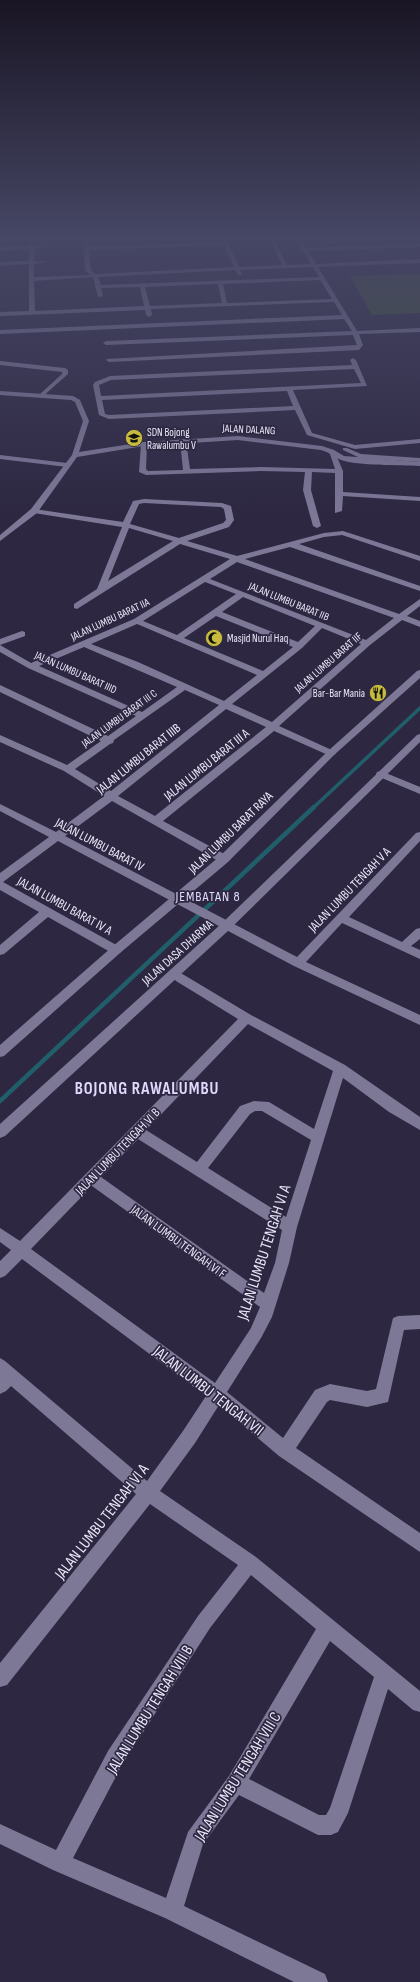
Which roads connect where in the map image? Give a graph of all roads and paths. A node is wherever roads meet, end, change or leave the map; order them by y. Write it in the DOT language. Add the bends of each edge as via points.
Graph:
graph roads {
  1 [pos="3,332"];
  2 [pos="139,332"];
  3 [pos="349,332"];
  4 [pos="355,332"];
  5 [pos="347,349"];
  6 [pos="108,352"];
  7 [pos="277,362"];
  8 [pos="0,363"];
  9 [pos="175,366"];
  10 [pos="356,367"];
  11 [pos="289,389"];
  12 [pos="0,393"];
  13 [pos="41,396"];
  14 [pos="98,398"];
  15 [pos="296,408"];
  16 [pos="183,441"];
  17 [pos="420,441"];
  18 [pos="340,443"];
  19 [pos="144,444"];
  20 [pos="332,451"];
  21 [pos="75,455"];
  22 [pos="0,457"];
  23 [pos="420,460"];
  24 [pos="420,464"];
  25 [pos="67,465"];
  26 [pos="187,471"];
  27 [pos="309,471"];
  28 [pos="339,472"];
  29 [pos="340,494"];
  30 [pos="420,499"];
  31 [pos="34,511"];
  32 [pos="338,511"];
  33 [pos="126,524"];
  34 [pos="317,526"];
  35 [pos="0,539"];
  36 [pos="179,541"];
  37 [pos="290,544"];
  38 [pos="236,559"];
  39 [pos="420,559"];
  40 [pos="204,579"];
  41 [pos="420,589"];
  42 [pos="101,590"];
  43 [pos="242,594"];
  44 [pos="420,602"];
  45 [pos="77,606"];
  46 [pos="217,613"];
  47 [pos="402,617"];
  48 [pos="137,621"];
  49 [pos="420,624"];
  50 [pos="321,625"];
  51 [pos="22,634"];
  52 [pos="177,639"];
  53 [pos="0,642"];
  54 [pos="367,643"];
  55 [pos="84,644"];
  56 [pos="299,646"];
  57 [pos="0,648"];
  58 [pos="31,666"];
  59 [pos="420,673"];
  60 [pos="263,674"];
  61 [pos="184,686"];
  62 [pos="0,688"];
  63 [pos="225,705"];
  64 [pos="144,716"];
  65 [pos="272,727"];
  66 [pos="420,737"];
  67 [pos="0,738"];
  68 [pos="110,741"];
  69 [pos="331,753"];
  70 [pos="68,769"];
  71 [pos="381,774"];
  72 [pos="420,791"];
  73 [pos="111,796"];
  74 [pos="0,807"];
  75 [pos="156,821"];
  76 [pos="62,833"];
  77 [pos="420,835"];
  78 [pos="224,859"];
  79 [pos="0,880"];
  80 [pos="0,885"];
  81 [pos="176,901"];
  82 [pos="47,911"];
  83 [pos="341,918"];
  84 [pos="225,927"];
  85 [pos="420,932"];
  86 [pos="403,947"];
  87 [pos="116,950"];
  88 [pos="0,951"];
  89 [pos="420,955"];
  90 [pos="298,963"];
  91 [pos="174,973"];
  92 [pos="247,1018"];
  93 [pos="420,1020"];
  94 [pos="0,1052"];
  95 [pos="340,1069"];
  96 [pos="420,1124"];
  97 [pos="137,1131"];
  98 [pos="0,1132"];
  99 [pos="319,1138"];
  100 [pos="199,1170"];
  101 [pos="91,1178"];
  102 [pos="290,1227"];
  103 [pos="0,1234"];
  104 [pos="20,1249"];
  105 [pos="0,1271"];
  106 [pos="267,1304"];
  107 [pos="420,1322"];
  108 [pos="3,1376"];
  109 [pos="217,1394"];
  110 [pos="285,1450"];
  111 [pos="148,1493"];
  112 [pos="420,1543"];
  113 [pos="250,1563"];
  114 [pos="328,1627"];
  115 [pos="384,1674"];
  116 [pos="0,1678"];
  117 [pos="420,1703"];
  118 [pos="236,1783"];
  119 [pos="0,1834"];
  120 [pos="60,1863"];
  121 [pos="172,1911"];
  122 [pos="316,1982"];
  1 -- 6 [label="street"];
  2 -- 6 [label="street"];
  3 -- 6 [label="street"];
  4 -- 5 [label="street" via="359,348"];
  5 -- 7 [label="street"];
  5 -- 10 [label="street"];
  6 -- 9 [label="street"];
  6 -- 9 [label="street"];
  6 -- 14 [label="street" via="96,385"];
  7 -- 9 [label="street"];
  7 -- 9 [label="street"];
  7 -- 10 [label="street"];
  8 -- 13 [label="street" via="65,370 65,374"];
  10 -- 11 [label="street" via="365,385"];
  11 -- 14 [label="street"];
  11 -- 15 [label="street"];
  12 -- 13 [label="street"];
  13 -- 21 [label="street" via="73,398 78,401 86,421"];
  14 -- 15 [label="street" via="102,414 109,418"];
  15 -- 18 [label="street" via="309,434"];
  16 -- 19 [label="street, JALAN DALANG"];
  16 -- 20 [label="street, JALAN DALANG" via="224,438 266,440"];
  16 -- 26 [label="street"];
  17 -- 18 [label="street" via="363,447"];
  18 -- 23 [label="street" via="343,448 360,456"];
  19 -- 21 [label="street, JALAN DALANG"];
  19 -- 26 [label="street" via="143,472 151,474"];
  20 -- 24 [label="street, JALAN DALANG" via="342,458 355,460"];
  20 -- 28 [label="street"];
  21 -- 25 [label="street"];
  22 -- 25 [label="street"];
  25 -- 31 [label="street"];
  26 -- 27 [label="street"];
  27 -- 28 [label="street"];
  27 -- 34 [label="street" via="307,490"];
  28 -- 29 [label="street"];
  29 -- 30 [label="street"];
  29 -- 32 [label="street"];
  31 -- 33 [label="street"];
  31 -- 35 [label="street"];
  33 -- 36 [label="street"];
  33 -- 36 [label="street" via="136,503 144,501 222,505 228,508 230,520 226,525"];
  33 -- 42 [label="street"];
  36 -- 38 [label="street"];
  36 -- 42 [label="street"];
  37 -- 38 [label="street, JALAN LUMBU BARAT IIA"];
  37 -- 39 [label="street, JALAN LUMBU BARAT IIA" via="339,532"];
  37 -- 41 [label="street"];
  38 -- 40 [label="street, JALAN LUMBU BARAT IIA"];
  38 -- 47 [label="street"];
  40 -- 43 [label="street, JALAN LUMBU BARAT IIB"];
  40 -- 48 [label="street, JALAN LUMBU BARAT IIA"];
  42 -- 45 [label="street"];
  43 -- 46 [label="street"];
  43 -- 50 [label="street, JALAN LUMBU BARAT IIB"];
  44 -- 47 [label="street, JALAN LUMBU BARAT IIF"];
  46 -- 52 [label="street"];
  46 -- 56 [label="street"];
  47 -- 49 [label="street"];
  47 -- 54 [label="street, JALAN LUMBU BARAT IIF"];
  48 -- 52 [label="street"];
  48 -- 55 [label="street, JALAN LUMBU BARAT IIA"];
  50 -- 54 [label="street, JALAN LUMBU BARAT IIB"];
  50 -- 56 [label="street, JALAN LUMBU BARAT IIIB"];
  51 -- 53 [label="street"];
  52 -- 60 [label="street"];
  54 -- 65 [label="street, JALAN LUMBU BARAT IIF"];
  55 -- 58 [label="street, JALAN LUMBU BARAT IIA"];
  55 -- 61 [label="street"];
  56 -- 60 [label="street, JALAN LUMBU BARAT IIIB"];
  57 -- 58 [label="street, JALAN LUMBU BARAT IIID"];
  58 -- 64 [label="street, JALAN LUMBU BARAT IIID"];
  59 -- 69 [label="street, JALAN LUMBU BARAT RAYA"];
  60 -- 63 [label="street, JALAN LUMBU BARAT IIIB"];
  61 -- 63 [label="street"];
  61 -- 64 [label="street, JALAN LUMBU BARAT III C"];
  62 -- 68 [label="street"];
  63 -- 65 [label="street"];
  63 -- 73 [label="street, JALAN LUMBU BARAT IIIB"];
  64 -- 68 [label="street, JALAN LUMBU BARAT III C"];
  65 -- 69 [label="street"];
  65 -- 75 [label="street, JALAN LUMBU BARAT III A"];
  66 -- 71 [label="street, JALAN DASA DHARMA"];
  67 -- 70 [label="street"];
  68 -- 70 [label="street, JALAN LUMBU BARAT III C"];
  69 -- 78 [label="street, JALAN LUMBU BARAT RAYA"];
  70 -- 73 [label="street"];
  71 -- 72 [label="street"];
  71 -- 84 [label="street, JALAN DASA DHARMA"];
  73 -- 75 [label="street"];
  73 -- 76 [label="street, JALAN LUMBU BARAT IIIB"];
  74 -- 76 [label="street, JALAN LUMBU BARAT IV"];
  75 -- 78 [label="street"];
  76 -- 79 [label="street, JALAN LUMBU BARAT IIIB"];
  76 -- 81 [label="street, JALAN LUMBU BARAT IV"];
  77 -- 83 [label="street, JALAN LUMBU TENGAH V A"];
  78 -- 81 [label="street, JALAN LUMBU BARAT RAYA"];
  80 -- 82 [label="street, JALAN LUMBU BARAT IV A"];
  81 -- 84 [label="street, JALAN LUMBU BARAT IV"];
  81 -- 87 [label="street, JALAN LUMBU BARAT RAYA"];
  82 -- 87 [label="street, JALAN LUMBU BARAT IV A"];
  82 -- 88 [label="street"];
  83 -- 86 [label="street"];
  83 -- 90 [label="street, JALAN LUMBU TENGAH V A"];
  84 -- 90 [label="street, JALAN LUMBU BARAT IV"];
  84 -- 91 [label="street, JALAN DASA DHARMA"];
  85 -- 86 [label="street"];
  86 -- 89 [label="street"];
  87 -- 94 [label="street, JALAN LUMBU BARAT RAYA"];
  90 -- 93 [label="street, JALAN LUMBU BARAT IV"];
  91 -- 92 [label="street"];
  91 -- 98 [label="street, JALAN DASA DHARMA"];
  92 -- 95 [label="street"];
  92 -- 97 [label="street, JALAN LUMBU TENGAH VI B"];
  95 -- 96 [label="street"];
  95 -- 99 [label="street, JALAN LUMBU TENGAH VI A"];
  97 -- 100 [label="street"];
  97 -- 101 [label="street, JALAN LUMBU TENGAH VI B"];
  99 -- 100 [label="street" via="264,1106 254,1106 245,1110"];
  99 -- 102 [label="street, JALAN LUMBU TENGAH VI A"];
  100 -- 102 [label="street"];
  101 -- 104 [label="street, JALAN LUMBU TENGAH VI B"];
  101 -- 106 [label="street, JALAN LUMBU TENGAH VI F"];
  102 -- 106 [label="street, JALAN LUMBU TENGAH VI A" via="282,1263"];
  103 -- 104 [label="street, JALAN LUMBU TENGAH VII"];
  104 -- 105 [label="street, JALAN LUMBU TENGAH VI B"];
  104 -- 109 [label="street, JALAN LUMBU TENGAH VII"];
  106 -- 109 [label="street, JALAN LUMBU TENGAH VI A" via="256,1333"];
  107 -- 110 [label="street" via="398,1323 382,1396 367,1399 330,1392 321,1396"];
  108 -- 111 [label="street"];
  109 -- 110 [label="street, JALAN LUMBU TENGAH VII"];
  109 -- 111 [label="street, JALAN LUMBU TENGAH VI A"];
  110 -- 112 [label="street, JALAN LUMBU TENGAH VII"];
  111 -- 113 [label="street"];
  111 -- 116 [label="street, JALAN LUMBU TENGAH VI A"];
  113 -- 114 [label="street"];
  113 -- 120 [label="street, JALAN LUMBU TENGAH VIII B" via="204,1622 115,1758"];
  114 -- 115 [label="street"];
  114 -- 118 [label="street, JALAN LUMBU TENGAH VIII C"];
  115 -- 117 [label="street"];
  115 -- 118 [label="street" via="338,1813 331,1825 318,1825"];
  118 -- 121 [label="street, JALAN LUMBU TENGAH VIII C" via="195,1839"];
  119 -- 120 [label="street"];
  120 -- 121 [label="street"];
  121 -- 122 [label="street"];
}
